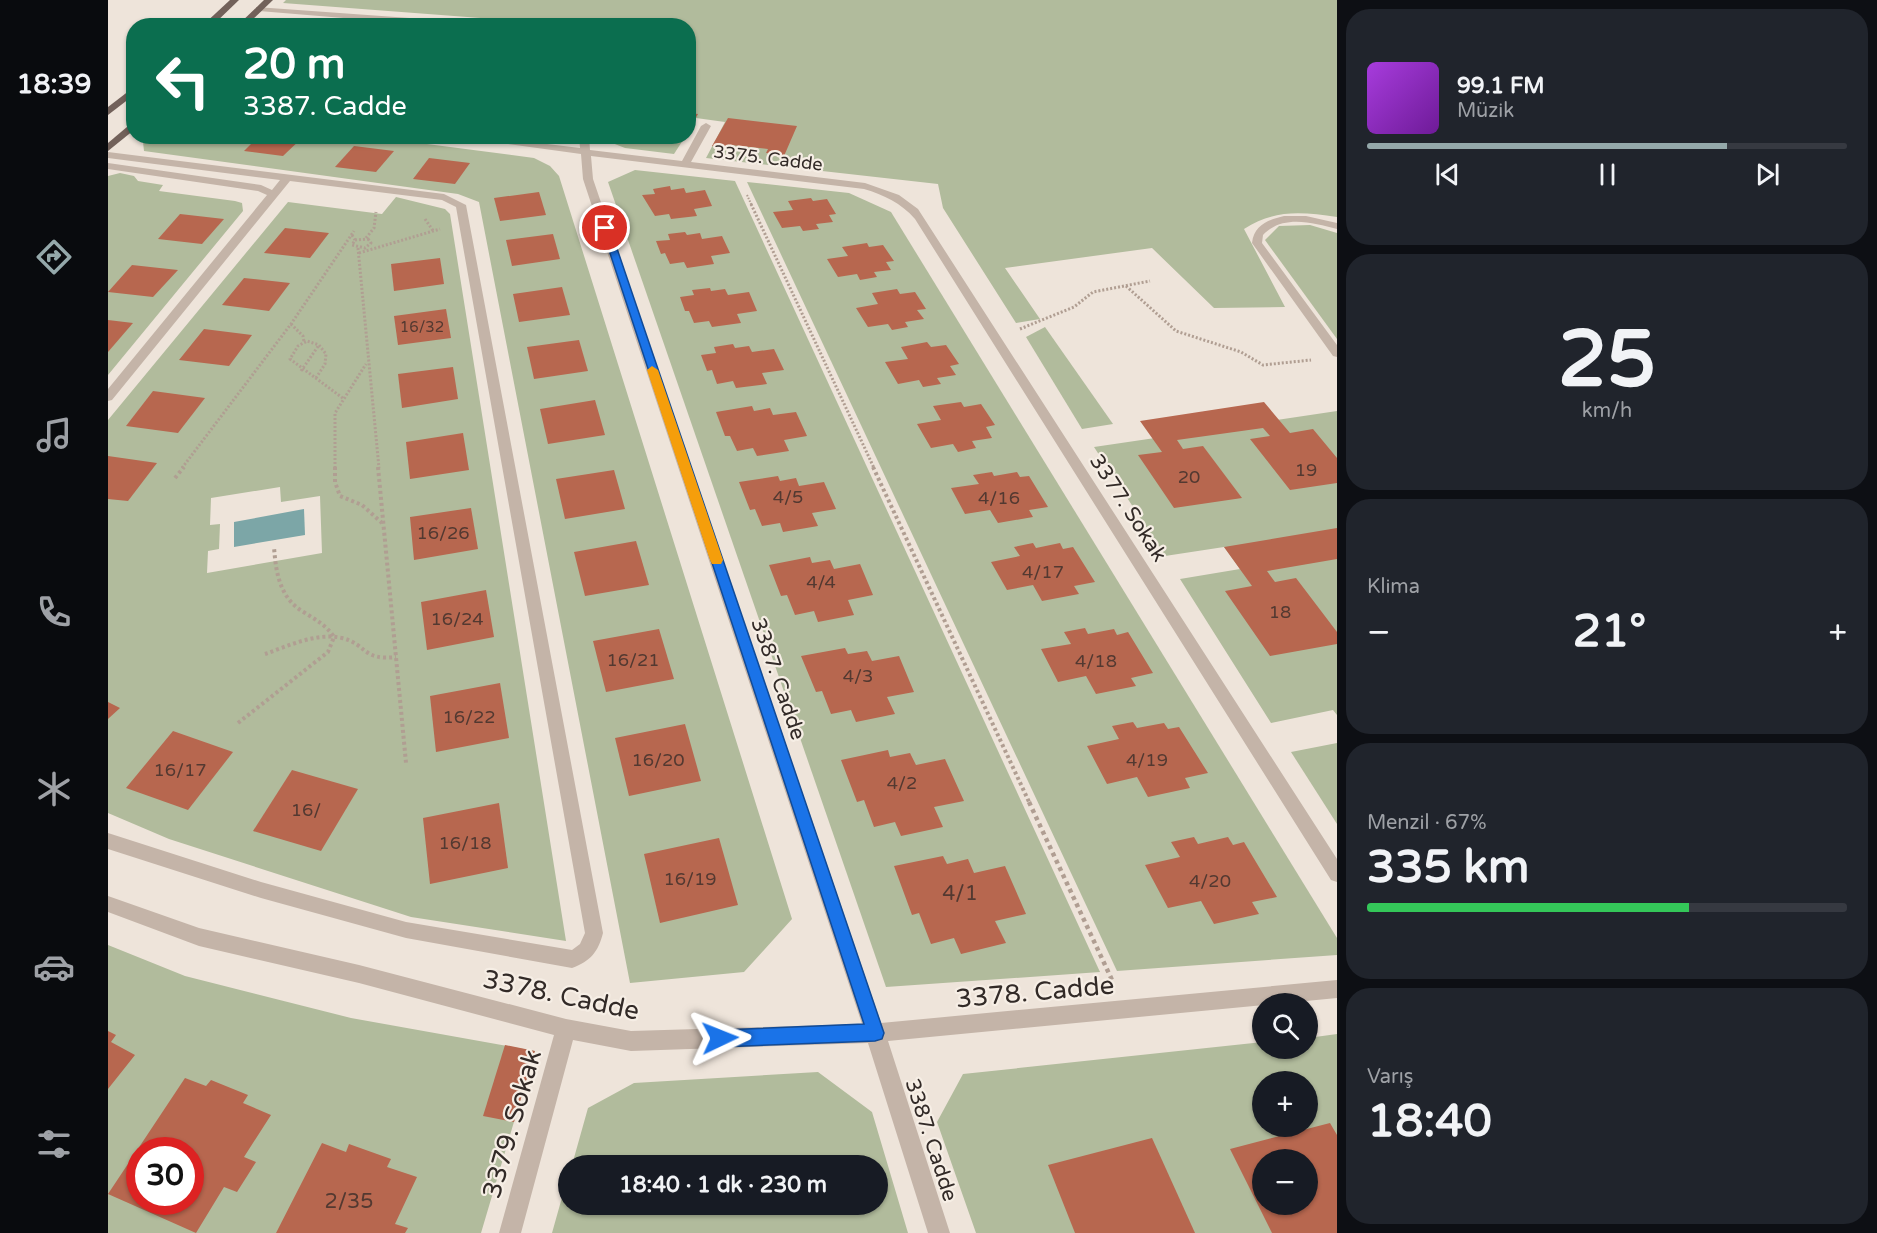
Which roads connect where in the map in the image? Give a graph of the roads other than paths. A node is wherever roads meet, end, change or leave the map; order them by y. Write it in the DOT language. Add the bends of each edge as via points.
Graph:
graph roads {
  1 [pos="235,0"];
  2 [pos="269,0"];
  3 [pos="259,9"];
  4 [pos="215,18"];
  5 [pos="249,18"];
  6 [pos="375,18"];
  7 [pos="126,97"];
  8 [pos="108,112"];
  9 [pos="706,126"];
  10 [pos="126,131"];
  11 [pos="516,144"];
  12 [pos="585,144"];
  13 [pos="108,148"];
  14 [pos="586,153"];
  15 [pos="108,155"];
  16 [pos="685,165"];
  17 [pos="108,166"];
  18 [pos="286,179"];
  19 [pos="865,186"];
  20 [pos="272,194"];
  21 [pos="1337,226"];
  22 [pos="1337,353"];
  23 [pos="108,398"];
  24 [pos="108,841"];
  25 [pos="1337,874"];
  26 [pos="108,904"];
  27 [pos="1337,989"];
  28 [pos="566,1029"];
  29 [pos="875,1033"];
  30 [pos="510,1233"];
  31 [pos="939,1233"];
  1 -- 4 [label="main road"];
  2 -- 3 [label="main road"];
  3 -- 5 [label="main road"];
  3 -- 6 [label="street"];
  7 -- 8 [label="main road"];
  9 -- 16 [label="street"];
  10 -- 13 [label="main road"];
  11 -- 14 [label="street, 3375. Cadde"];
  12 -- 14 [label="street, 3387. Cadde"];
  14 -- 16 [label="street, 3375. Cadde"];
  14 -- 29 [label="street, 3387. Cadde" via="588,179"];
  15 -- 18 [label="street"];
  16 -- 19 [label="street, 3375. Cadde"];
  17 -- 20 [label="street" via="261,188"];
  18 -- 20 [label="street"];
  18 -- 24 [label="street" via="452,199 461,205 594,933 588,950 572,959 406,930 261,891"];
  19 -- 25 [label="street, 3377. Sokak" via="893,195 914,212"];
  20 -- 23 [label="street"];
  21 -- 22 [label="street" via="1320,221 1271,223 1262,229 1257,243"];
  26 -- 28 [label="street, 3378. Cadde" via="199,937 359,974"];
  27 -- 29 [label="street, 3378. Cadde"];
  28 -- 29 [label="street, 3378. Cadde" via="631,1041"];
  28 -- 30 [label="street, 3379. Sokak"];
  29 -- 31 [label="street, 3387. Cadde"];
}
